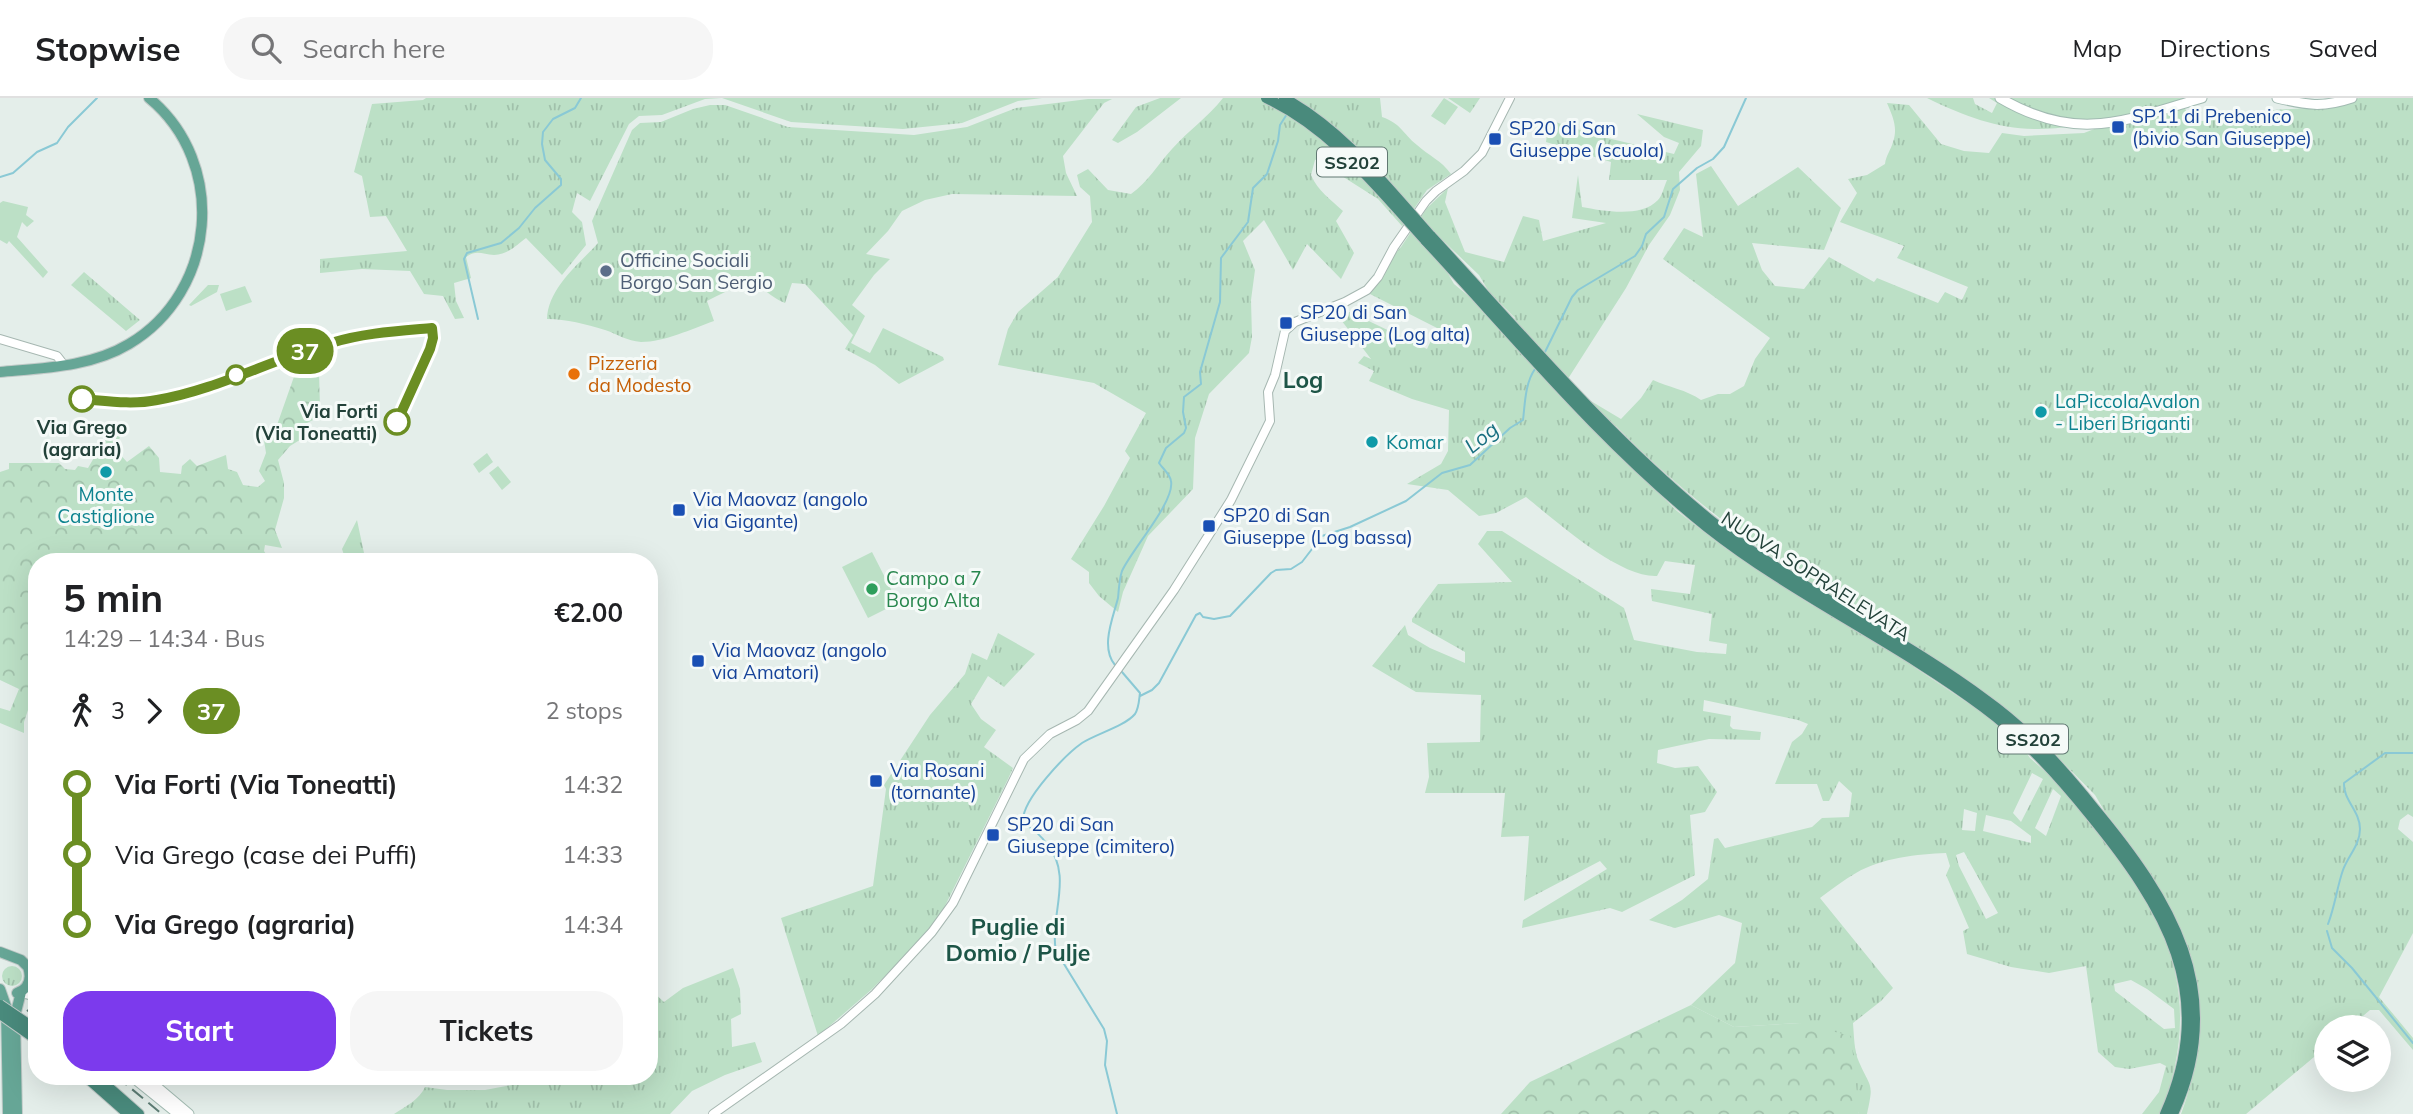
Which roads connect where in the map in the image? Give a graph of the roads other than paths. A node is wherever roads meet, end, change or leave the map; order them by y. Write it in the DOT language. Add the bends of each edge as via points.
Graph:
graph roads {
  1 [pos="149,98"];
  2 [pos="1266,98"];
  3 [pos="1284,98"];
  4 [pos="1510,98"];
  5 [pos="2000,98"];
  6 [pos="2202,98"];
  7 [pos="2277,98"];
  8 [pos="2351,98"];
  9 [pos="1428,237"];
  10 [pos="0,339"];
  11 [pos="64,365"];
  12 [pos="0,372"];
  13 [pos="0,952"];
  14 [pos="16,958"];
  15 [pos="0,963"];
  16 [pos="28,967"];
  17 [pos="2185,969"];
  18 [pos="28,984"];
  19 [pos="0,989"];
  20 [pos="21,992"];
  21 [pos="28,994"];
  22 [pos="0,1003"];
  23 [pos="0,1017"];
  24 [pos="28,1026"];
  25 [pos="28,1032"];
  26 [pos="95,1085"];
  27 [pos="107,1085"];
  28 [pos="142,1085"];
  29 [pos="155,1085"];
  30 [pos="8,1114"];
  31 [pos="17,1114"];
  32 [pos="128,1114"];
  33 [pos="140,1114"];
  34 [pos="178,1114"];
  35 [pos="189,1114"];
  36 [pos="713,1114"];
  37 [pos="2165,1114"];
  38 [pos="2173,1114"];
  1 -- 11 [label="main road" via="174,125 197,175 202,209 197,258 178,300 150,330 114,352"];
  2 -- 9 [label="highway, NUOVA SOPRAELEVATA / SS202, bridge" via="1317,128"];
  3 -- 9 [label="highway, NUOVA SOPRAELEVATA / SS202, bridge" via="1320,121 1366,164"];
  4 -- 36 [label="street" via="1482,153 1426,201 1367,290 1295,322 1283,334 1268,392 1269,421 1212,534 1088,711 1050,734 1024,759 964,883 932,932 859,1010"];
  5 -- 6 [label="main road" via="2039,116 2084,124 2119,122"];
  7 -- 8 [label="main road" via="2313,106"];
  9 -- 17 [label="highway, NUOVA SOPRAELEVATA / SS202" via="1655,482 1709,528 1918,659 2032,749 2150,880 2180,938"];
  10 -- 11 [label="street" via="57,356"];
  11 -- 12 [label="main road"];
  13 -- 14 [label="main road"];
  14 -- 15 [label="main road"];
  14 -- 16 [label="main road"];
  17 -- 37 [label="highway, NUOVA SOPRAELEVATA / SS202" via="2185,1035 2178,1079"];
  17 -- 38 [label="highway, NUOVA SOPRAELEVATA / SS202" via="2194,1015 2191,1053"];
  18 -- 20 [label="main road"];
  19 -- 20 [label="main road"];
  19 -- 30 [label="main road" via="6,1012"];
  20 -- 21 [label="main road"];
  20 -- 31 [label="main road" via="15,1016"];
  22 -- 24 [label="highway, bridge"];
  23 -- 25 [label="highway, bridge"];
  26 -- 32 [label="highway"];
  27 -- 33 [label="highway"];
  28 -- 34 [label="main road"];
  29 -- 35 [label="main road"];
}
